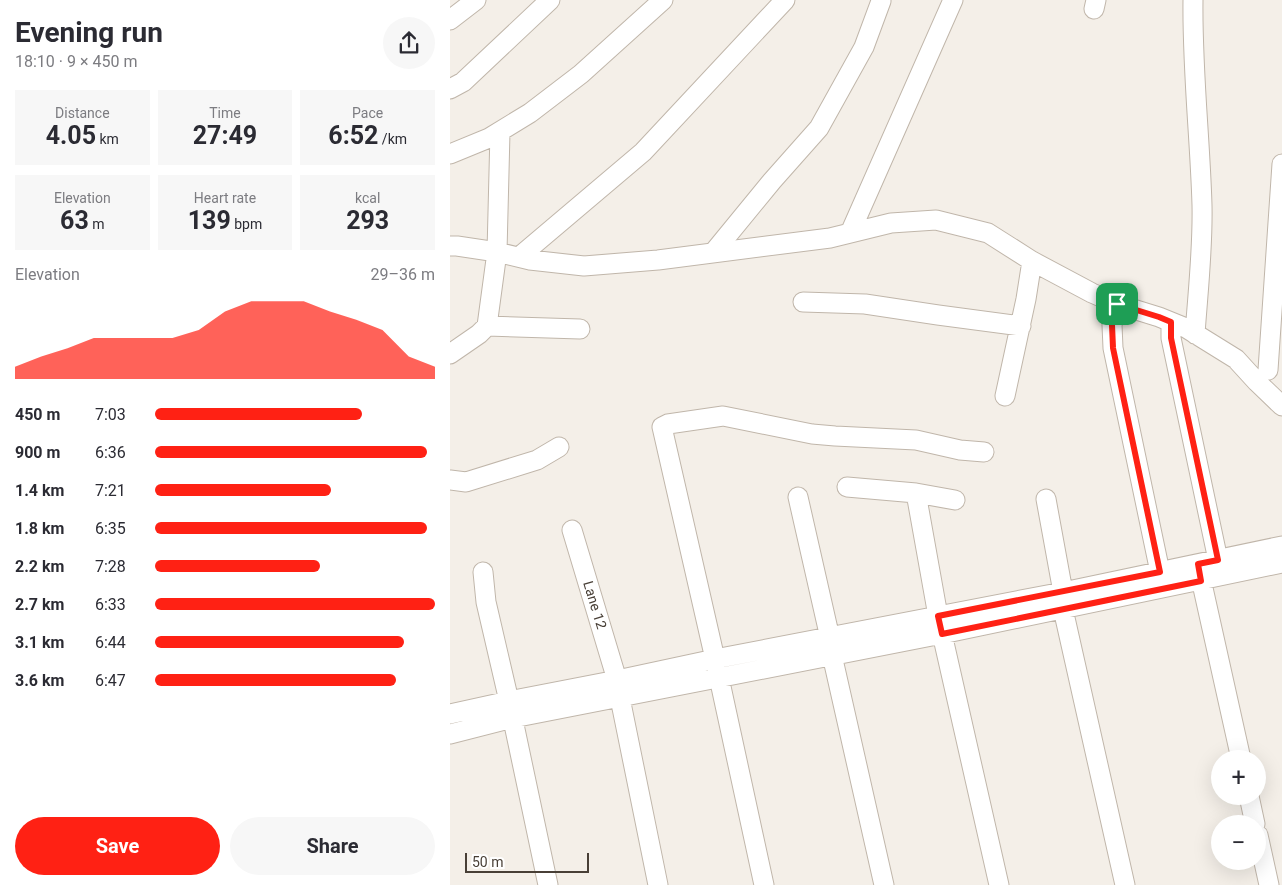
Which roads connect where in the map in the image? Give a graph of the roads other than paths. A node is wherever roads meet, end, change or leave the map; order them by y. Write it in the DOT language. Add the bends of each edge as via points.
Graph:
graph roads {
  1 [pos="476,0"];
  2 [pos="550,0"];
  3 [pos="663,0"];
  4 [pos="785,0"];
  5 [pos="953,0"];
  6 [pos="1193,0"];
  7 [pos="881,1"];
  8 [pos="450,20"];
  9 [pos="450,90"];
  10 [pos="500,132"];
  11 [pos="450,154"];
  12 [pos="1282,164"];
  13 [pos="850,233"];
  14 [pos="450,246"];
  15 [pos="497,252"];
  16 [pos="713,253"];
  17 [pos="520,257"];
  18 [pos="1032,261"];
  19 [pos="804,302"];
  20 [pos="1117,304"];
  21 [pos="1171,322"];
  22 [pos="487,326"];
  23 [pos="1021,326"];
  24 [pos="580,329"];
  25 [pos="1195,334"];
  26 [pos="450,354"];
  27 [pos="1269,374"];
  28 [pos="1005,396"];
  29 [pos="1282,406"];
  30 [pos="559,447"];
  31 [pos="984,452"];
  32 [pos="450,480"];
  33 [pos="847,487"];
  34 [pos="916,493"];
  35 [pos="798,497"];
  36 [pos="1046,499"];
  37 [pos="955,500"];
  38 [pos="572,530"];
  39 [pos="1282,546"];
  40 [pos="1218,560"];
  41 [pos="1282,563"];
  42 [pos="483,572"];
  43 [pos="1160,572"];
  44 [pos="1199,572"];
  45 [pos="1063,600"];
  46 [pos="940,625"];
  47 [pos="831,646"];
  48 [pos="717,668"];
  49 [pos="619,689"];
  50 [pos="511,709"];
  51 [pos="450,714"];
  52 [pos="450,734"];
  53 [pos="1238,750"];
  54 [pos="1266,870"];
  55 [pos="548,885"];
  56 [pos="658,885"];
  57 [pos="764,885"];
  58 [pos="884,885"];
  59 [pos="999,885"];
  60 [pos="1125,885"];
  61 [pos="1269,885"];
  1 -- 8 [label="street"];
  2 -- 9 [label="street" via="463,82"];
  3 -- 10 [label="street" via="581,74 530,114"];
  4 -- 17 [label="street" via="643,152"];
  5 -- 13 [label="street"];
  6 -- 25 [label="street" via="1192,40 1202,206"];
  7 -- 16 [label="street" via="864,47 819,128"];
  10 -- 11 [label="street"];
  10 -- 15 [label="street"];
  12 -- 27 [label="street"];
  13 -- 16 [label="street"];
  13 -- 18 [label="street" via="891,223 936,220 988,233"];
  14 -- 15 [label="street"];
  15 -- 17 [label="street"];
  15 -- 22 [label="street"];
  16 -- 17 [label="street" via="584,266"];
  18 -- 20 [label="street"];
  18 -- 23 [label="street"];
  19 -- 23 [label="street" via="865,304"];
  20 -- 21 [label="street"];
  20 -- 43 [label="street" via="1112,325 1113,348"];
  21 -- 25 [label="street"];
  21 -- 40 [label="street" via="1171,338"];
  22 -- 24 [label="street"];
  22 -- 26 [label="street"];
  23 -- 28 [label="street"];
  25 -- 27 [label="street" via="1236,360"];
  27 -- 29 [label="street"];
  30 -- 32 [label="street" via="537,460 466,482"];
  31 -- 48 [label="street" via="916,440 812,434 723,416 662,427"];
  33 -- 34 [label="street"];
  34 -- 37 [label="street"];
  34 -- 46 [label="street"];
  35 -- 47 [label="street"];
  36 -- 45 [label="street"];
  38 -- 49 [label="street, Lane 12"];
  39 -- 40 [label="street"];
  40 -- 44 [label="street"];
  41 -- 44 [label="street"];
  42 -- 50 [label="street" via="486,602"];
  43 -- 44 [label="street"];
  43 -- 45 [label="street"];
  44 -- 45 [label="street"];
  44 -- 53 [label="street"];
  45 -- 46 [label="street"];
  45 -- 60 [label="street"];
  46 -- 47 [label="street"];
  46 -- 59 [label="street"];
  47 -- 48 [label="street"];
  47 -- 58 [label="street"];
  48 -- 49 [label="street"];
  48 -- 57 [label="street"];
  49 -- 50 [label="street"];
  49 -- 56 [label="street, Lane 12"];
  50 -- 51 [label="street"];
  50 -- 52 [label="street"];
  50 -- 55 [label="street"];
  54 -- 61 [label="street"];
}
